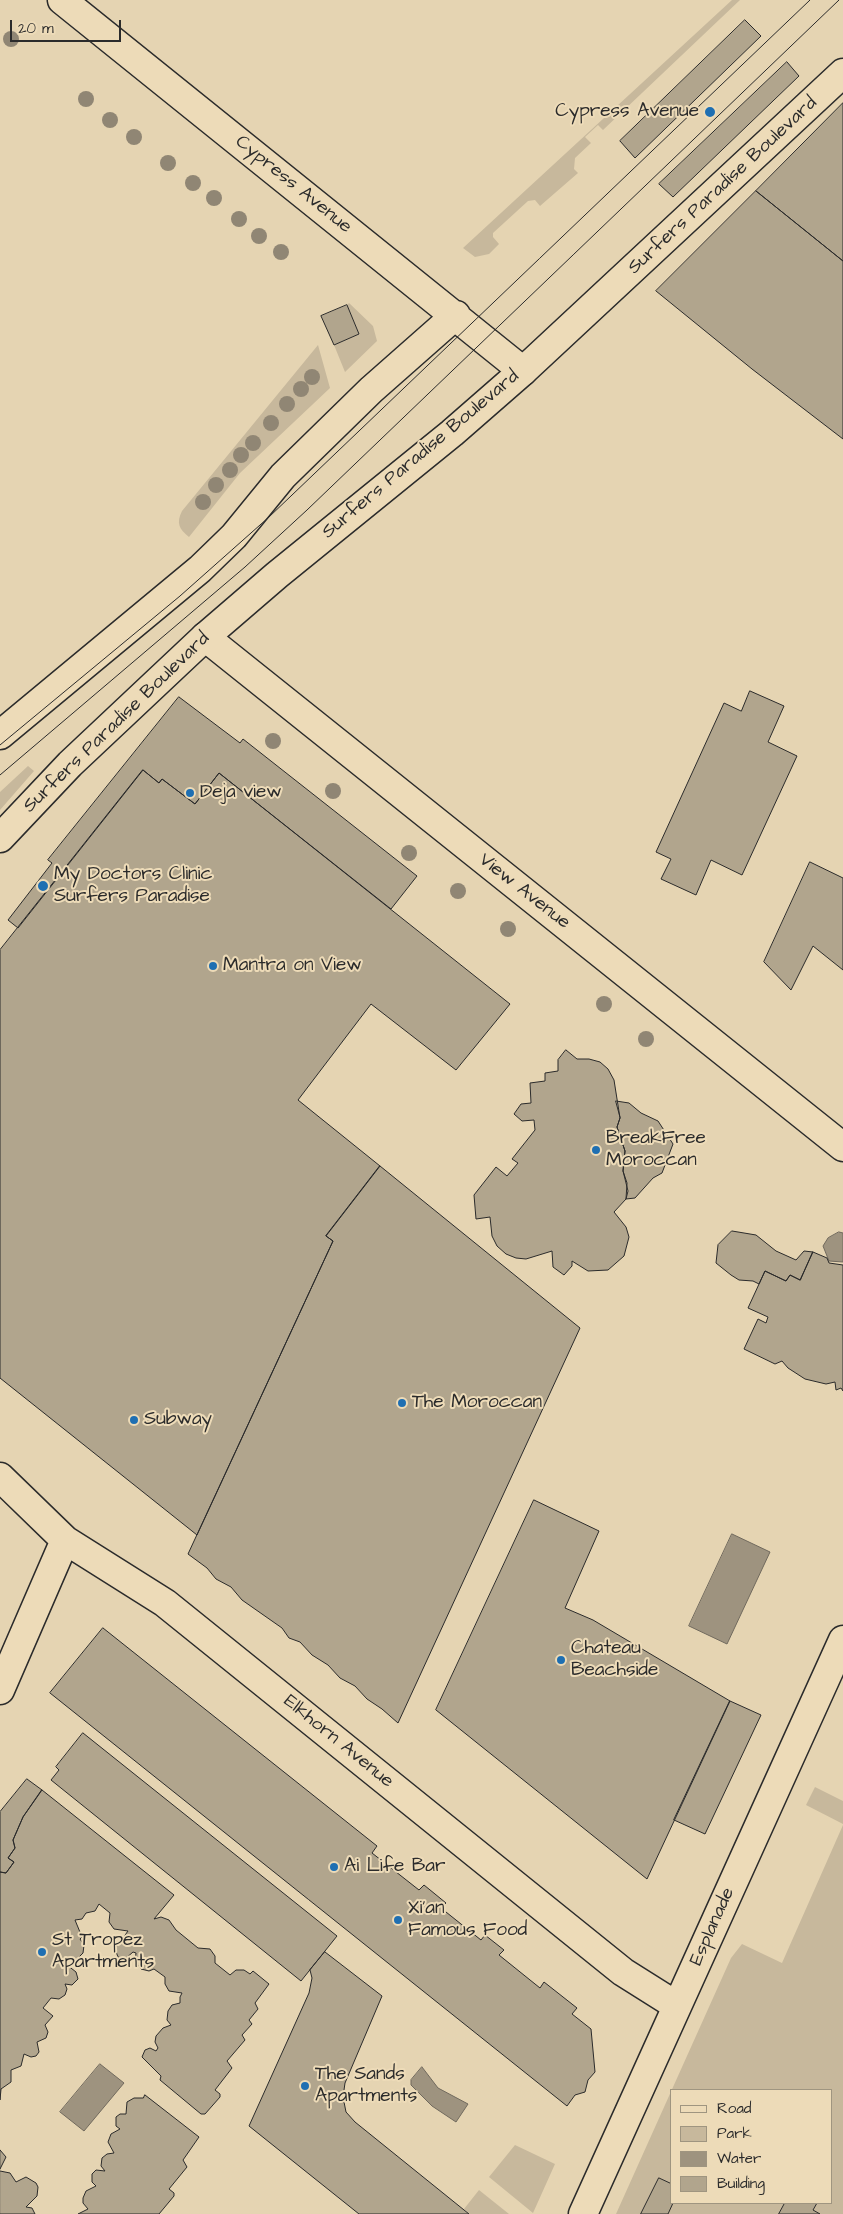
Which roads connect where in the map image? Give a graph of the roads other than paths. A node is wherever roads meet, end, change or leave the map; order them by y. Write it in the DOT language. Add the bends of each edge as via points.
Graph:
graph roads {
  1 [pos="62,0"];
  2 [pos="843,73"];
  3 [pos="456,315"];
  4 [pos="523,371"];
  5 [pos="205,637"];
  6 [pos="0,735"];
  7 [pos="0,838"];
  8 [pos="843,1147"];
  9 [pos="0,1477"];
  10 [pos="65,1540"];
  11 [pos="843,1640"];
  12 [pos="0,1690"];
  13 [pos="678,2006"];
  14 [pos="583,2214"];
  1 -- 3 [label="street, Cypress Avenue"];
  2 -- 4 [label="street, Surfers Paradise Boulevard"];
  3 -- 4 [label="street, Cypress Avenue"];
  3 -- 6 [label="street" via="371,390 283,476 234,536 200,569"];
  4 -- 5 [label="street, Surfers Paradise Boulevard"];
  5 -- 7 [label="street, Surfers Paradise Boulevard" via="44,790"];
  5 -- 8 [label="street, View Avenue"];
  9 -- 10 [label="street, Elkhorn Avenue"];
  10 -- 12 [label="street"];
  10 -- 13 [label="street, Elkhorn Avenue" via="165,1603 623,1972"];
  11 -- 13 [label="street, Esplanade"];
  13 -- 14 [label="street, Esplanade"];
}
